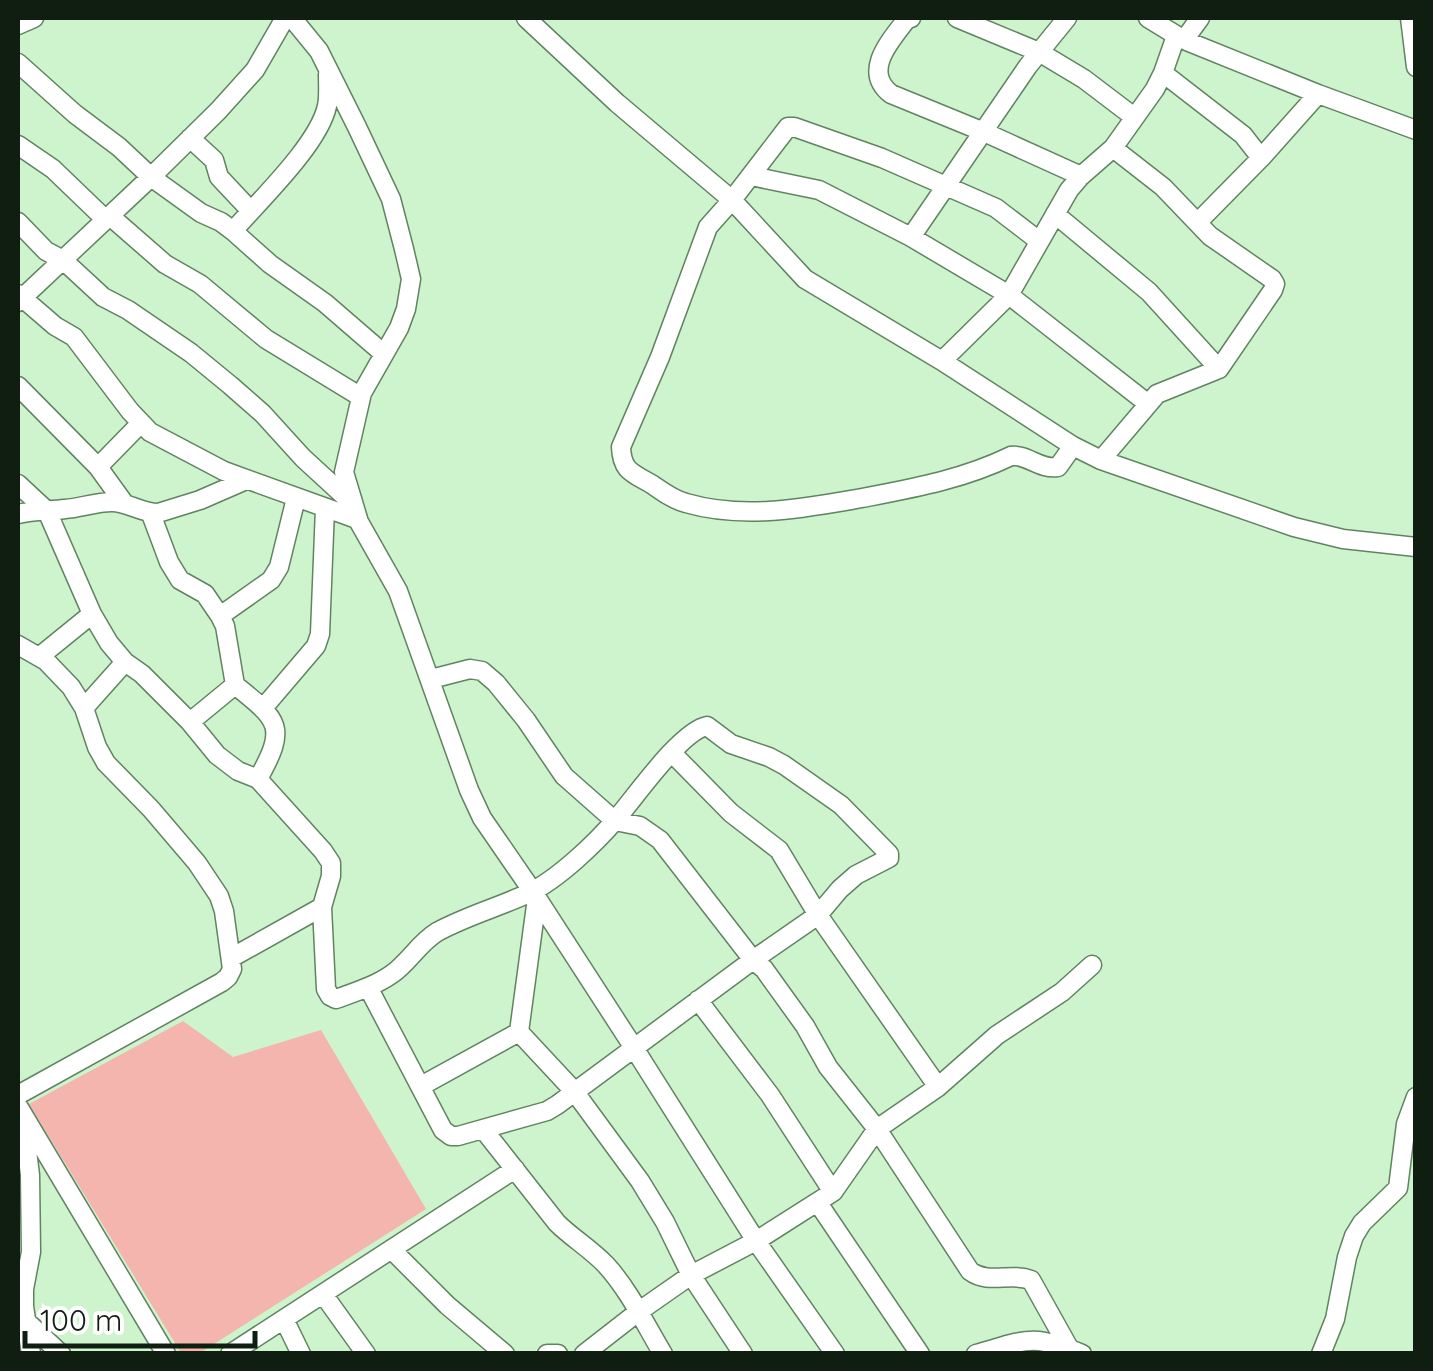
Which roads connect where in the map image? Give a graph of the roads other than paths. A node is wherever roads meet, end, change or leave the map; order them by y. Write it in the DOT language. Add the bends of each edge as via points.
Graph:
graph roads {
  1 [pos="34,18"];
  2 [pos="284,18"];
  3 [pos="292,18"];
  4 [pos="526,18"];
  5 [pos="911,18"];
  6 [pos="957,18"];
  7 [pos="1067,18"];
  8 [pos="1148,18"];
  9 [pos="1200,18"];
  10 [pos="1410,18"];
  11 [pos="18,25"];
  12 [pos="1180,38"];
  13 [pos="1039,52"];
  14 [pos="18,63"];
  15 [pos="1416,68"];
  16 [pos="328,71"];
  17 [pos="1164,73"];
  18 [pos="1318,94"];
  19 [pos="1134,117"];
  20 [pos="1416,130"];
  21 [pos="984,132"];
  22 [pos="190,138"];
  23 [pos="18,145"];
  24 [pos="1113,148"];
  25 [pos="1261,158"];
  26 [pos="151,176"];
  27 [pos="751,176"];
  28 [pos="1080,176"];
  29 [pos="946,186"];
  30 [pos="732,200"];
  31 [pos="250,211"];
  32 [pos="1055,214"];
  33 [pos="108,218"];
  34 [pos="18,222"];
  35 [pos="1198,222"];
  36 [pos="233,231"];
  37 [pos="911,237"];
  38 [pos="1040,241"];
  39 [pos="63,260"];
  40 [pos="1009,296"];
  41 [pos="19,298"];
  42 [pos="384,354"];
  43 [pos="942,361"];
  44 [pos="1219,368"];
  45 [pos="18,386"];
  46 [pos="361,397"];
  47 [pos="1147,403"];
  48 [pos="141,424"];
  49 [pos="1074,446"];
  50 [pos="1101,460"];
  51 [pos="98,467"];
  52 [pos="246,480"];
  53 [pos="18,484"];
  54 [pos="296,498"];
  55 [pos="124,503"];
  56 [pos="325,508"];
  57 [pos="354,511"];
  58 [pos="47,512"];
  59 [pos="18,514"];
  60 [pos="151,514"];
  61 [pos="1416,546"];
  62 [pos="92,614"];
  63 [pos="220,616"];
  64 [pos="18,645"];
  65 [pos="39,656"];
  66 [pos="125,662"];
  67 [pos="431,679"];
  68 [pos="236,685"];
  69 [pos="264,707"];
  70 [pos="84,708"];
  71 [pos="190,722"];
  72 [pos="672,753"];
  73 [pos="258,780"];
  74 [pos="615,821"];
  75 [pos="535,895"];
  76 [pos="322,907"];
  77 [pos="818,916"];
  78 [pos="231,958"];
  79 [pos="753,960"];
  80 [pos="1092,965"];
  81 [pos="368,987"];
  82 [pos="698,1000"];
  83 [pos="519,1032"];
  84 [pos="634,1048"];
  85 [pos="421,1086"];
  86 [pos="938,1087"];
  87 [pos="574,1090"];
  88 [pos="18,1096"];
  89 [pos="1416,1098"];
  90 [pos="18,1107"];
  91 [pos="483,1129"];
  92 [pos="877,1129"];
  93 [pos="515,1169"];
  94 [pos="825,1197"];
  95 [pos="756,1242"];
  96 [pos="392,1250"];
  97 [pos="691,1275"];
  98 [pos="323,1294"];
  99 [pos="638,1312"];
  100 [pos="284,1319"];
  101 [pos="22,1321"];
  102 [pos="1075,1351"];
  103 [pos="232,1353"];
  104 [pos="31,1354"];
  105 [pos="62,1354"];
  106 [pos="166,1354"];
  107 [pos="302,1354"];
  108 [pos="366,1354"];
  109 [pos="505,1354"];
  110 [pos="547,1354"];
  111 [pos="558,1354"];
  112 [pos="584,1354"];
  113 [pos="663,1354"];
  114 [pos="743,1354"];
  115 [pos="835,1354"];
  116 [pos="920,1354"];
  117 [pos="976,1354"];
  118 [pos="1321,1354"];
  1 -- 11 [label="street"];
  2 -- 22 [label="street" via="255,70"];
  3 -- 16 [label="street"];
  4 -- 30 [label="street"];
  5 -- 21 [label="street" via="883,52 876,71 881,86"];
  6 -- 13 [label="street"];
  7 -- 13 [label="street"];
  8 -- 12 [label="street"];
  9 -- 12 [label="street"];
  10 -- 15 [label="street"];
  12 -- 17 [label="street"];
  12 -- 18 [label="street"];
  13 -- 19 [label="street"];
  13 -- 21 [label="street"];
  14 -- 26 [label="street"];
  16 -- 31 [label="street" via="326,110 298,159"];
  16 -- 42 [label="street" via="391,198 410,279 400,328"];
  17 -- 19 [label="street"];
  17 -- 25 [label="street"];
  18 -- 20 [label="street"];
  18 -- 25 [label="street"];
  19 -- 24 [label="street"];
  21 -- 28 [label="street"];
  21 -- 29 [label="street"];
  22 -- 26 [label="street"];
  22 -- 31 [label="street"];
  23 -- 33 [label="street"];
  24 -- 28 [label="street"];
  24 -- 35 [label="street"];
  25 -- 35 [label="street"];
  26 -- 33 [label="street"];
  26 -- 36 [label="street"];
  27 -- 29 [label="street" via="794,127"];
  27 -- 30 [label="street"];
  27 -- 37 [label="street" via="819,190"];
  28 -- 32 [label="street"];
  29 -- 37 [label="street"];
  29 -- 38 [label="street" via="996,208"];
  30 -- 43 [label="street" via="806,278"];
  30 -- 49 [label="street" via="702,239 621,447 628,470 689,504 781,512 966,476 1010,456 1058,467"];
  31 -- 36 [label="street"];
  32 -- 38 [label="street"];
  32 -- 44 [label="street" via="1149,292"];
  33 -- 39 [label="street"];
  33 -- 46 [label="street" via="266,338"];
  34 -- 39 [label="street"];
  35 -- 44 [label="street" via="1274,284"];
  36 -- 42 [label="street"];
  37 -- 40 [label="street"];
  38 -- 40 [label="street"];
  39 -- 41 [label="street"];
  39 -- 57 [label="street" via="103,297 230,385"];
  40 -- 43 [label="street"];
  40 -- 47 [label="street"];
  41 -- 48 [label="street" via="74,337"];
  42 -- 46 [label="street"];
  43 -- 49 [label="street"];
  44 -- 47 [label="street"];
  45 -- 51 [label="street"];
  46 -- 57 [label="street" via="344,472"];
  47 -- 50 [label="street"];
  48 -- 51 [label="street"];
  48 -- 52 [label="street"];
  49 -- 50 [label="street"];
  50 -- 61 [label="street" via="1294,528"];
  51 -- 55 [label="street"];
  52 -- 54 [label="street"];
  52 -- 60 [label="street"];
  53 -- 58 [label="street"];
  54 -- 56 [label="street"];
  54 -- 63 [label="street" via="271,580"];
  55 -- 58 [label="street"];
  55 -- 60 [label="street"];
  56 -- 57 [label="street"];
  56 -- 69 [label="street" via="320,634"];
  57 -- 67 [label="street" via="398,591"];
  58 -- 59 [label="street"];
  58 -- 62 [label="street"];
  60 -- 63 [label="street" via="180,580 204,594"];
  62 -- 65 [label="street"];
  62 -- 66 [label="street"];
  63 -- 68 [label="street"];
  64 -- 65 [label="street"];
  65 -- 70 [label="street"];
  66 -- 70 [label="street"];
  66 -- 71 [label="street"];
  67 -- 74 [label="street" via="470,668 496,682 564,776"];
  67 -- 75 [label="street" via="482,818"];
  68 -- 69 [label="street"];
  68 -- 71 [label="street"];
  69 -- 73 [label="street" via="276,734"];
  70 -- 78 [label="street" via="106,762 170,829 219,896"];
  71 -- 73 [label="street" via="217,754"];
  72 -- 74 [label="street"];
  72 -- 77 [label="street" via="778,850"];
  72 -- 77 [label="street" via="707,726 784,765 841,805 889,854 848,882"];
  73 -- 76 [label="street" via="331,864"];
  74 -- 75 [label="street"];
  74 -- 79 [label="street" via="640,826 660,840"];
  75 -- 81 [label="street" via="437,933"];
  75 -- 83 [label="street"];
  75 -- 84 [label="street"];
  76 -- 78 [label="street"];
  76 -- 81 [label="street" via="330,996"];
  77 -- 79 [label="street"];
  77 -- 86 [label="street"];
  78 -- 88 [label="street" via="222,982"];
  79 -- 82 [label="street"];
  79 -- 92 [label="street"];
  80 -- 86 [label="street"];
  81 -- 85 [label="street"];
  82 -- 84 [label="street"];
  82 -- 94 [label="street" via="770,1095"];
  83 -- 85 [label="street"];
  83 -- 87 [label="street"];
  84 -- 87 [label="street"];
  84 -- 95 [label="street"];
  85 -- 91 [label="street" via="450,1136"];
  86 -- 92 [label="street"];
  87 -- 91 [label="street" via="547,1111"];
  87 -- 97 [label="street" via="652,1198"];
  89 -- 118 [label="street" via="1398,1188 1354,1236"];
  90 -- 101 [label="street" via="30,1175 31,1252"];
  90 -- 106 [label="street"];
  91 -- 93 [label="street"];
  92 -- 94 [label="street"];
  92 -- 102 [label="street" via="970,1271 980,1278 1031,1280"];
  93 -- 96 [label="street"];
  93 -- 99 [label="street" via="571,1237 603,1262"];
  94 -- 95 [label="street"];
  94 -- 116 [label="street"];
  95 -- 97 [label="street"];
  95 -- 115 [label="street"];
  96 -- 98 [label="street"];
  96 -- 109 [label="street"];
  97 -- 99 [label="street"];
  97 -- 114 [label="street"];
  98 -- 100 [label="street"];
  98 -- 108 [label="street"];
  99 -- 112 [label="street"];
  99 -- 113 [label="street"];
  100 -- 103 [label="street"];
  100 -- 107 [label="street"];
  101 -- 104 [label="street"];
  101 -- 105 [label="street"];
  102 -- 117 [label="street" via="1025,1340"];
  110 -- 111 [label="street"];
}
